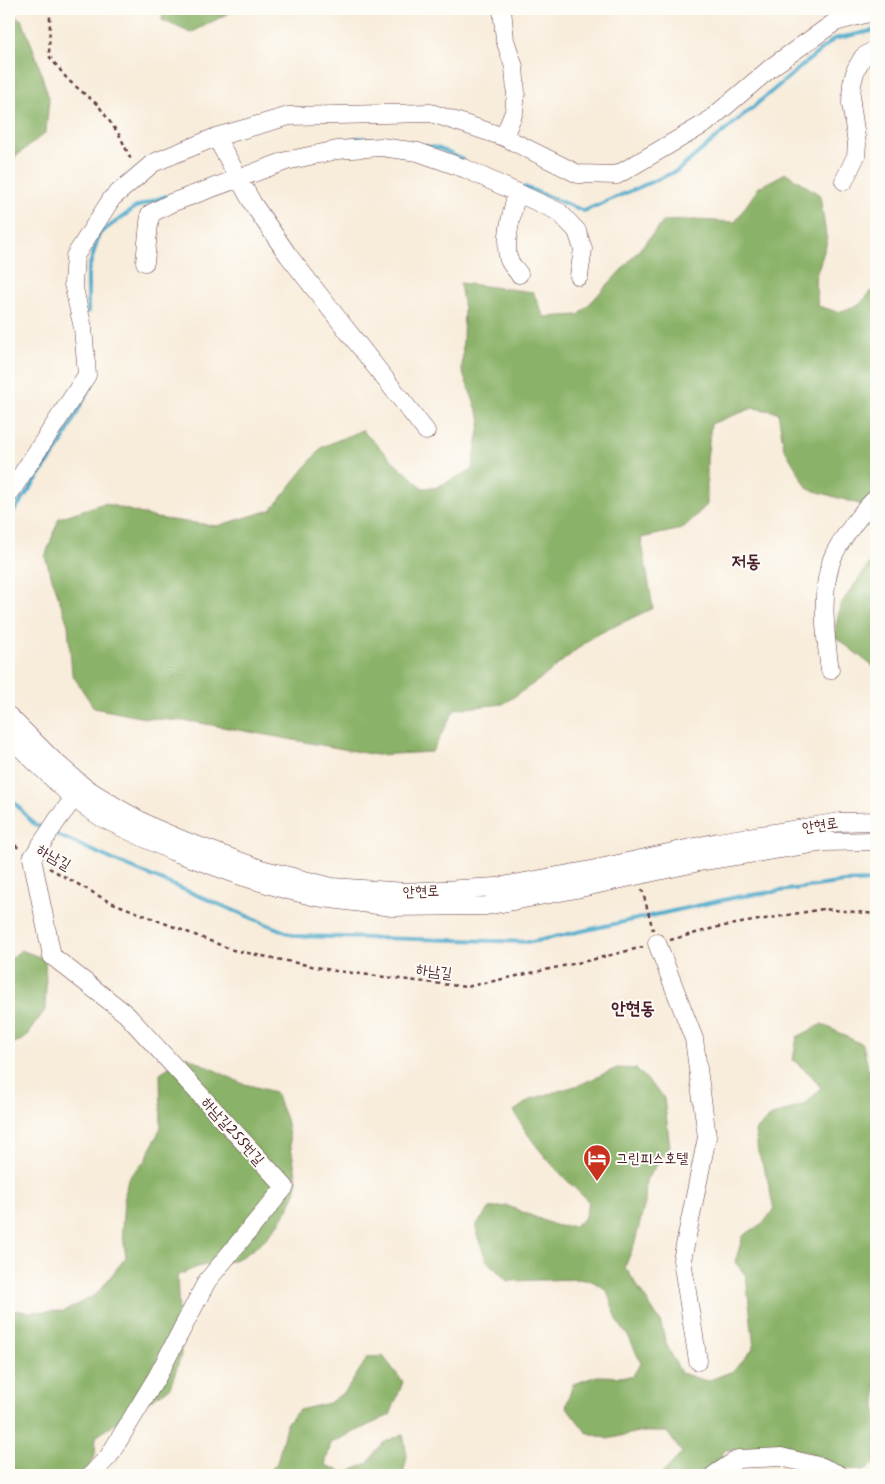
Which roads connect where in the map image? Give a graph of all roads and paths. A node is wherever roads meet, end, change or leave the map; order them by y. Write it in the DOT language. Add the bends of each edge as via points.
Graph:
graph roads {
  1 [pos="47,9"];
  2 [pos="502,9"];
  3 [pos="876,11"];
  4 [pos="876,49"];
  5 [pos="216,137"];
  6 [pos="504,138"];
  7 [pos="235,173"];
  8 [pos="139,175"];
  9 [pos="844,181"];
  10 [pos="517,192"];
  11 [pos="145,262"];
  12 [pos="519,274"];
  13 [pos="579,276"];
  14 [pos="426,431"];
  15 [pos="9,494"];
  16 [pos="876,498"];
  17 [pos="830,670"];
  18 [pos="9,716"];
  19 [pos="9,737"];
  20 [pos="79,793"];
  21 [pos="876,821"];
  22 [pos="9,840"];
  23 [pos="876,841"];
  24 [pos="35,854"];
  25 [pos="648,906"];
  26 [pos="876,914"];
  27 [pos="655,937"];
  28 [pos="698,1361"];
  29 [pos="91,1475"];
  30 [pos="714,1475"];
  31 [pos="840,1475"];
  1 -- 8 [label="path" via="50,18 49,56 68,80 98,105 120,136"];
  2 -- 6 [label="street" via="516,93 514,112"];
  3 -- 6 [label="street" via="835,22 773,66 706,123 617,175 578,174"];
  4 -- 9 [label="street" via="863,57 852,84 857,144 856,156"];
  5 -- 6 [label="street" via="289,116 431,113"];
  5 -- 7 [label="street"];
  5 -- 8 [label="street" via="153,163"];
  7 -- 10 [label="street" via="320,153 381,147 418,152"];
  7 -- 11 [label="street" via="150,214"];
  7 -- 14 [label="street" via="288,255"];
  8 -- 15 [label="street" via="112,198 75,256 73,284 83,328 87,375"];
  10 -- 12 [label="street" via="508,246 509,260"];
  10 -- 13 [label="street" via="559,212 577,231 583,249"];
  16 -- 17 [label="street" via="866,507 832,558 826,581 826,642"];
  18 -- 20 [label="street, 안현로" via="52,759"];
  19 -- 20 [label="street, 안현로"];
  20 -- 21 [label="street, 안현로" via="185,841 261,869 332,887 406,892 497,887 718,842 840,822"];
  20 -- 23 [label="street, 안현로" via="102,818 244,877 316,897 392,907 486,906 704,861 824,842"];
  20 -- 24 [label="street"];
  22 -- 24 [label="path, 하남길"];
  24 -- 27 [label="path, 하남길" via="108,900 233,950 336,971 466,987 591,960"];
  24 -- 29 [label="street, 하남길255번길" via="52,956 126,1014 284,1186 206,1281 157,1378 109,1456"];
  25 -- 27 [label="path"];
  26 -- 27 [label="path, 하남길" via="823,909"];
  27 -- 28 [label="street" via="694,1039 707,1137 682,1260"];
  30 -- 31 [label="street" via="738,1459 781,1457"];
}
